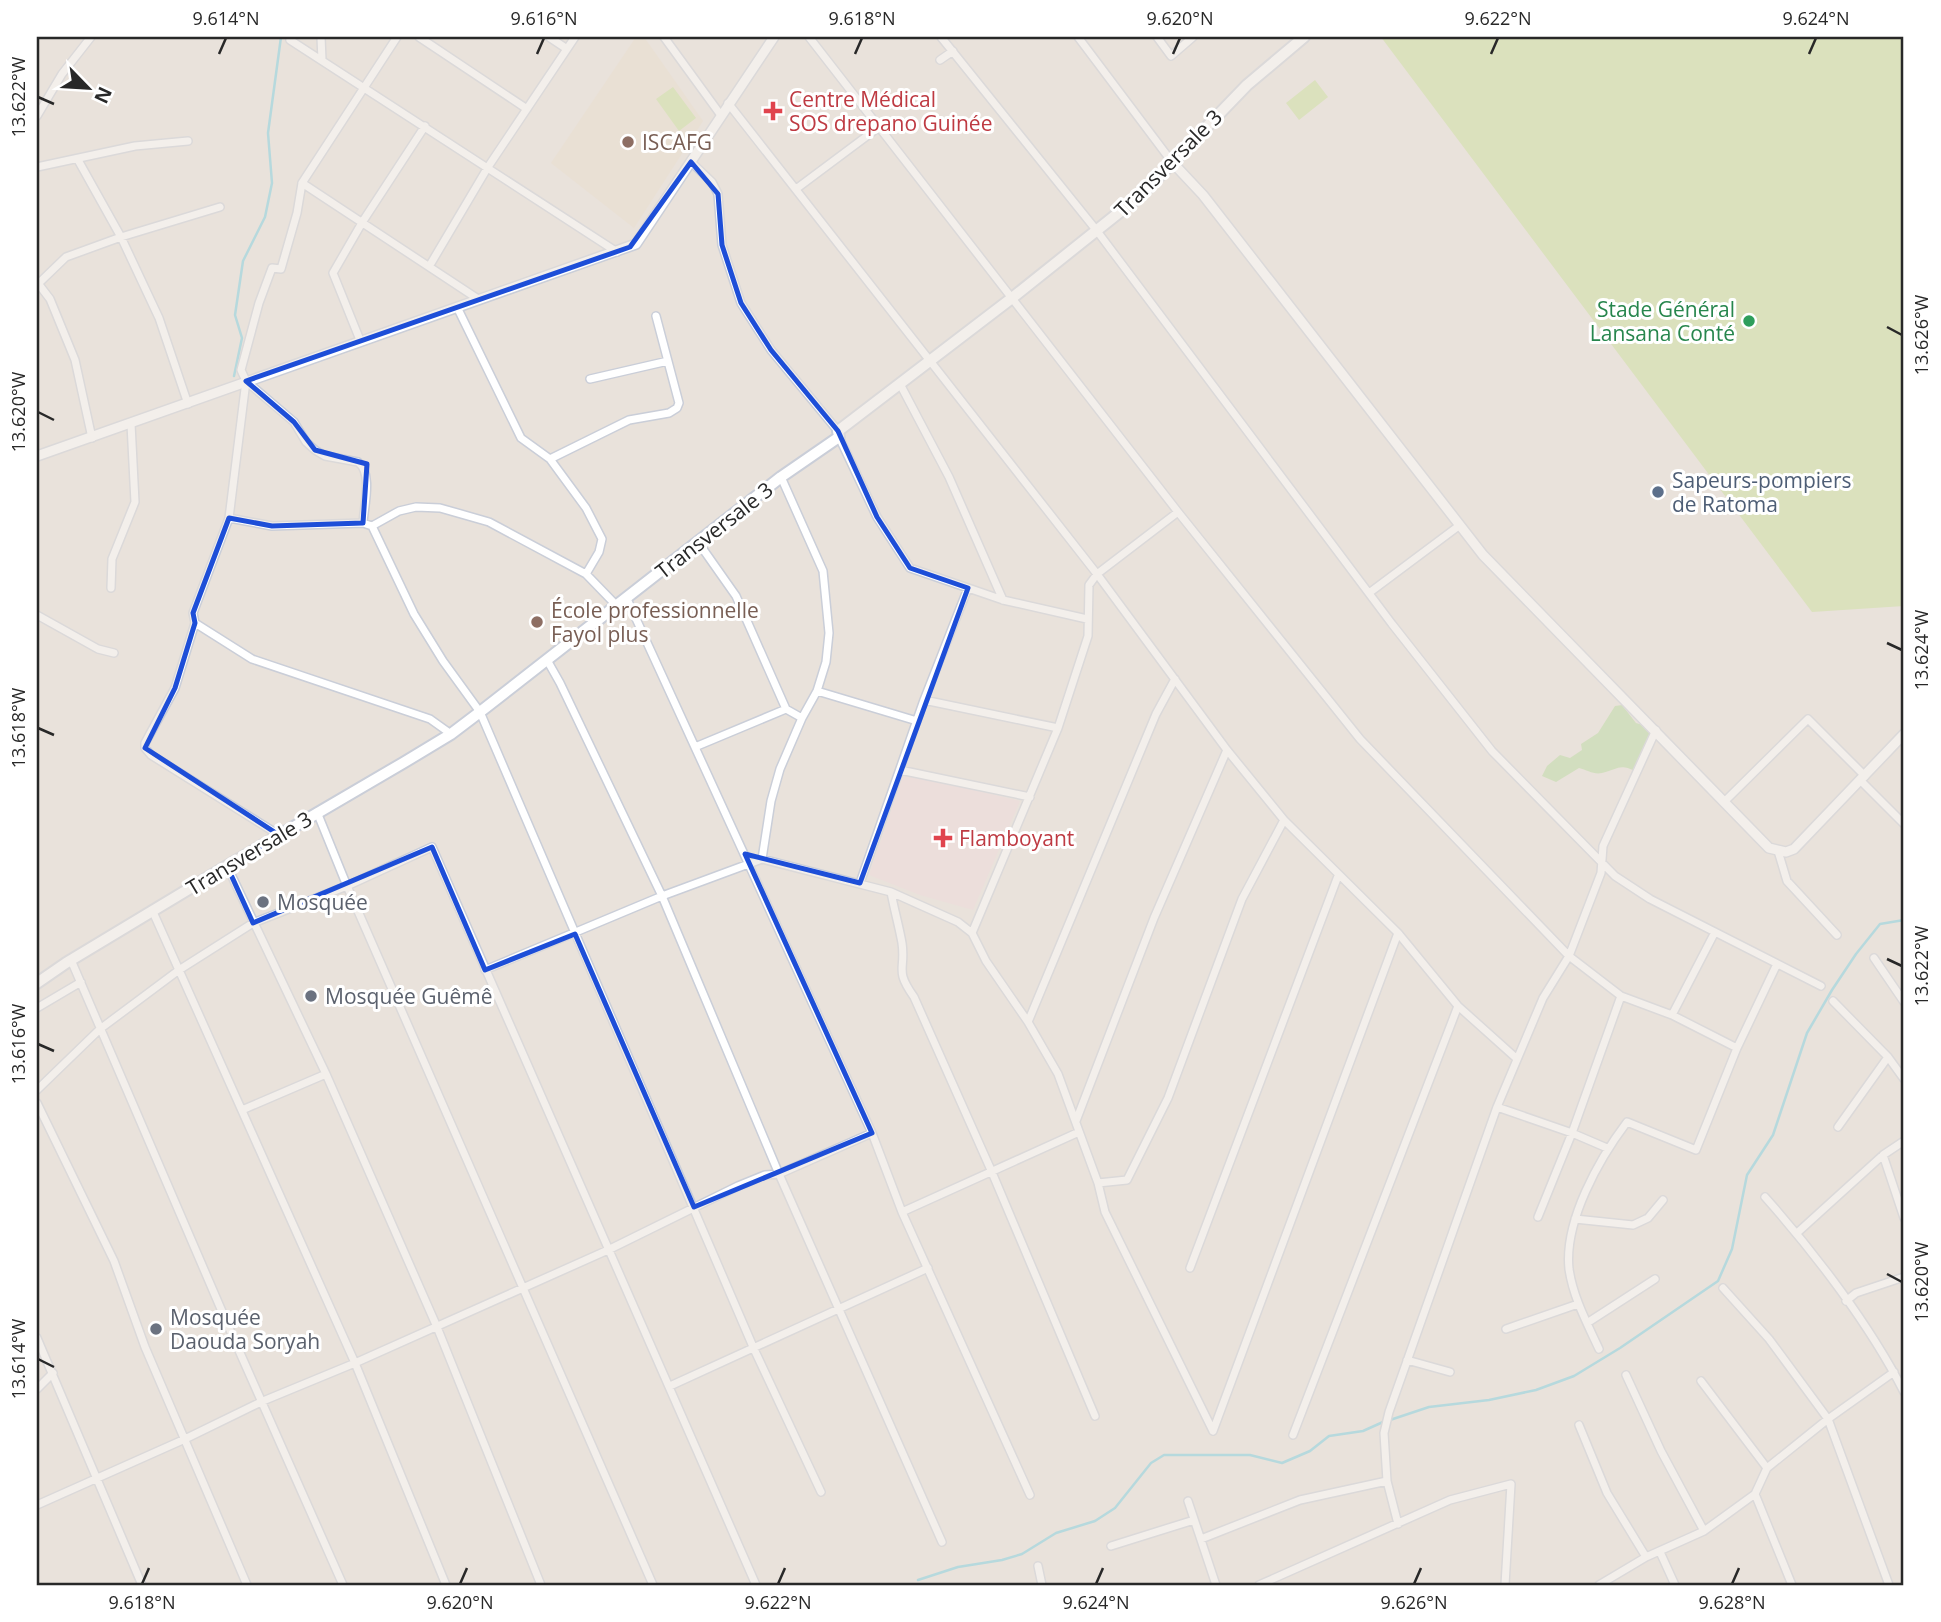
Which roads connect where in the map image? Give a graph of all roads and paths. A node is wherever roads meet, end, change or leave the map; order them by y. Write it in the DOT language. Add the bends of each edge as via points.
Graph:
graph roads {
  1 [pos="321,37"];
  2 [pos="397,37"];
  3 [pos="419,37"];
  4 [pos="549,37"];
  5 [pos="575,37"];
  6 [pos="664,37"];
  7 [pos="773,37"];
  8 [pos="809,37"];
  9 [pos="941,37"];
  10 [pos="1078,37"];
  11 [pos="1157,37"];
  12 [pos="1193,37"];
  13 [pos="1304,37"];
  14 [pos="88,38"];
  15 [pos="290,40"];
  16 [pos="567,49"];
  17 [pos="953,51"];
  18 [pos="322,60"];
  19 [pos="940,60"];
  20 [pos="363,86"];
  21 [pos="728,103"];
  22 [pos="527,109"];
  23 [pos="720,114"];
  24 [pos="37,116"];
  25 [pos="425,126"];
  26 [pos="879,127"];
  27 [pos="188,141"];
  28 [pos="78,160"];
  29 [pos="691,162"];
  30 [pos="1172,162"];
  31 [pos="37,167"];
  32 [pos="488,167"];
  33 [pos="302,183"];
  34 [pos="796,189"];
  35 [pos="220,207"];
  36 [pos="363,221"];
  37 [pos="1097,231"];
  38 [pos="121,237"];
  39 [pos="618,252"];
  40 [pos="430,265"];
  41 [pos="38,282"];
  42 [pos="1013,298"];
  43 [pos="478,299"];
  44 [pos="457,307"];
  45 [pos="656,316"];
  46 [pos="360,340"];
  47 [pos="668,361"];
  48 [pos="932,361"];
  49 [pos="590,379"];
  50 [pos="246,381"];
  51 [pos="900,384"];
  52 [pos="188,404"];
  53 [pos="131,424"];
  54 [pos="839,434"];
  55 [pos="92,438"];
  56 [pos="37,456"];
  57 [pos="550,459"];
  58 [pos="780,477"];
  59 [pos="1178,512"];
  60 [pos="229,518"];
  61 [pos="368,524"];
  62 [pos="1460,525"];
  63 [pos="698,542"];
  64 [pos="1097,574"];
  65 [pos="586,575"];
  66 [pos="111,588"];
  67 [pos="968,588"];
  68 [pos="1369,593"];
  69 [pos="1003,600"];
  70 [pos="622,602"];
  71 [pos="37,615"];
  72 [pos="1087,619"];
  73 [pos="195,622"];
  74 [pos="114,653"];
  75 [pos="547,660"];
  76 [pos="1175,679"];
  77 [pos="817,691"];
  78 [pos="924,700"];
  79 [pos="786,709"];
  80 [pos="480,712"];
  81 [pos="802,718"];
  82 [pos="917,721"];
  83 [pos="1058,728"];
  84 [pos="1656,730"];
  85 [pos="452,734"];
  86 [pos="1904,734"];
  87 [pos="695,747"];
  88 [pos="1227,750"];
  89 [pos="900,771"];
  90 [pos="1863,778"];
  91 [pos="1030,797"];
  92 [pos="1725,801"];
  93 [pos="317,812"];
  94 [pos="1284,820"];
  95 [pos="1904,824"];
  96 [pos="279,835"];
  97 [pos="1778,851"];
  98 [pos="762,859"];
  99 [pos="1601,860"];
  100 [pos="748,862"];
  101 [pos="227,866"];
  102 [pos="1338,876"];
  103 [pos="860,883"];
  104 [pos="347,886"];
  105 [pos="891,892"];
  106 [pos="662,897"];
  107 [pos="153,912"];
  108 [pos="253,923"];
  109 [pos="1715,932"];
  110 [pos="972,933"];
  111 [pos="1398,933"];
  112 [pos="575,934"];
  113 [pos="1838,935"];
  114 [pos="1570,956"];
  115 [pos="1874,958"];
  116 [pos="71,960"];
  117 [pos="1777,964"];
  118 [pos="179,970"];
  119 [pos="485,970"];
  120 [pos="81,982"];
  121 [pos="37,983"];
  122 [pos="1821,986"];
  123 [pos="1621,996"];
  124 [pos="1833,1001"];
  125 [pos="1904,1002"];
  126 [pos="1458,1006"];
  127 [pos="37,1008"];
  128 [pos="1672,1015"];
  129 [pos="1028,1022"];
  130 [pos="100,1029"];
  131 [pos="1737,1048"];
  132 [pos="1888,1057"];
  133 [pos="1516,1058"];
  134 [pos="326,1074"];
  135 [pos="1904,1079"];
  136 [pos="37,1090"];
  137 [pos="37,1103"];
  138 [pos="1496,1107"];
  139 [pos="242,1110"];
  140 [pos="1076,1121"];
  141 [pos="1838,1127"];
  142 [pos="1079,1132"];
  143 [pos="872,1133"];
  144 [pos="1572,1133"];
  145 [pos="1904,1140"];
  146 [pos="1607,1148"];
  147 [pos="1883,1155"];
  148 [pos="991,1170"];
  149 [pos="779,1174"];
  150 [pos="1098,1183"];
  151 [pos="1765,1197"];
  152 [pos="1663,1200"];
  153 [pos="694,1207"];
  154 [pos="902,1212"];
  155 [pos="1538,1217"];
  156 [pos="1904,1218"];
  157 [pos="1575,1219"];
  158 [pos="1797,1233"];
  159 [pos="608,1250"];
  160 [pos="928,1268"];
  161 [pos="1190,1268"];
  162 [pos="1904,1277"];
  163 [pos="1655,1279"];
  164 [pos="522,1289"];
  165 [pos="1723,1289"];
  166 [pos="1846,1301"];
  167 [pos="1578,1304"];
  168 [pos="839,1309"];
  169 [pos="1587,1323"];
  170 [pos="437,1327"];
  171 [pos="1506,1329"];
  172 [pos="37,1338"];
  173 [pos="754,1349"];
  174 [pos="1599,1349"];
  175 [pos="1407,1360"];
  176 [pos="355,1363"];
  177 [pos="1450,1372"];
  178 [pos="1894,1372"];
  179 [pos="53,1373"];
  180 [pos="1626,1376"];
  181 [pos="1701,1381"];
  182 [pos="670,1386"];
  183 [pos="37,1390"];
  184 [pos="1904,1392"];
  185 [pos="263,1401"];
  186 [pos="1095,1416"];
  187 [pos="1828,1419"];
  188 [pos="1578,1425"];
  189 [pos="1293,1435"];
  190 [pos="185,1439"];
  191 [pos="1767,1468"];
  192 [pos="97,1478"];
  193 [pos="1387,1481"];
  194 [pos="821,1492"];
  195 [pos="1755,1494"];
  196 [pos="1030,1495"];
  197 [pos="1188,1502"];
  198 [pos="37,1505"];
  199 [pos="1194,1520"];
  200 [pos="1398,1524"];
  201 [pos="1704,1531"];
  202 [pos="1201,1539"];
  203 [pos="942,1542"];
  204 [pos="1111,1546"];
  205 [pos="1660,1552"];
  206 [pos="1646,1557"];
  207 [pos="1038,1566"];
  208 [pos="1274,1582"];
  209 [pos="142,1585"];
  210 [pos="247,1585"];
  211 [pos="343,1585"];
  212 [pos="446,1585"];
  213 [pos="541,1585"];
  214 [pos="653,1585"];
  215 [pos="757,1585"];
  216 [pos="1042,1585"];
  217 [pos="1216,1585"];
  218 [pos="1259,1585"];
  219 [pos="1505,1585"];
  220 [pos="1599,1585"];
  221 [pos="1675,1585"];
  222 [pos="1792,1585"];
  223 [pos="1889,1585"];
  1 -- 18 [label="street"];
  2 -- 20 [label="street"];
  3 -- 22 [label="street"];
  4 -- 16 [label="street"];
  5 -- 16 [label="street"];
  6 -- 23 [label="street"];
  7 -- 21 [label="street"];
  8 -- 26 [label="street"];
  9 -- 17 [label="street"];
  10 -- 30 [label="street"];
  11 -- 12 [label="street" via="1171,56"];
  13 -- 30 [label="main road, Transversale 3" via="1247,85"];
  14 -- 24 [label="street"];
  15 -- 18 [label="street"];
  16 -- 22 [label="street"];
  17 -- 19 [label="street"];
  17 -- 37 [label="street"];
  18 -- 20 [label="street"];
  20 -- 25 [label="street"];
  20 -- 33 [label="street"];
  21 -- 23 [label="street"];
  21 -- 34 [label="street"];
  22 -- 32 [label="street"];
  23 -- 29 [label="street"];
  25 -- 32 [label="street"];
  25 -- 36 [label="street"];
  26 -- 34 [label="street"];
  26 -- 42 [label="street"];
  27 -- 28 [label="street" via="135,146"];
  28 -- 31 [label="street"];
  28 -- 38 [label="street"];
  29 -- 39 [label="street" via="640,240"];
  29 -- 54 [label="street" via="718,194 722,245 741,303 771,350"];
  30 -- 37 [label="main road, Transversale 3"];
  30 -- 62 [label="street" via="1203,195"];
  32 -- 39 [label="street"];
  32 -- 40 [label="street"];
  33 -- 36 [label="street"];
  33 -- 50 [label="street" via="281,269 272,268 259,303 241,370"];
  34 -- 48 [label="street"];
  35 -- 38 [label="street"];
  36 -- 40 [label="street"];
  36 -- 46 [label="street" via="333,273"];
  37 -- 42 [label="main road, Transversale 3"];
  37 -- 68 [label="street"];
  38 -- 41 [label="street" via="66,257"];
  38 -- 52 [label="street" via="159,318"];
  39 -- 43 [label="street"];
  40 -- 43 [label="street"];
  41 -- 55 [label="street" via="50,299 75,360"];
  42 -- 48 [label="main road, Transversale 3"];
  42 -- 59 [label="street"];
  43 -- 44 [label="street"];
  44 -- 46 [label="street"];
  44 -- 57 [label="street" via="521,438"];
  45 -- 47 [label="street"];
  46 -- 50 [label="street"];
  47 -- 49 [label="street"];
  47 -- 57 [label="street" via="679,403 674,411 629,420"];
  48 -- 51 [label="main road, Transversale 3"];
  48 -- 64 [label="street"];
  50 -- 52 [label="street"];
  50 -- 60 [label="street"];
  50 -- 61 [label="street" via="294,422 315,450 362,465"];
  51 -- 54 [label="main road, Transversale 3"];
  51 -- 69 [label="street" via="949,477"];
  52 -- 53 [label="street"];
  53 -- 55 [label="street"];
  53 -- 66 [label="street" via="135,502 112,559"];
  54 -- 58 [label="main road, Transversale 3"];
  54 -- 67 [label="street" via="877,517 909,568"];
  55 -- 56 [label="street"];
  57 -- 65 [label="street" via="602,539"];
  58 -- 63 [label="main road, Transversale 3"];
  58 -- 77 [label="street" via="823,570 830,633"];
  59 -- 64 [label="street"];
  59 -- 114 [label="street" via="1360,739"];
  60 -- 61 [label="street" via="272,526"];
  60 -- 73 [label="street" via="193,613"];
  61 -- 65 [label="street" via="416,506 440,508 489,522"];
  61 -- 80 [label="street" via="414,614"];
  62 -- 68 [label="street"];
  62 -- 84 [label="street" via="1483,555"];
  63 -- 70 [label="main road, Transversale 3"];
  63 -- 79 [label="street" via="736,596"];
  64 -- 72 [label="street" via="1089,585"];
  64 -- 76 [label="street"];
  65 -- 70 [label="street"];
  67 -- 69 [label="street"];
  67 -- 78 [label="street"];
  68 -- 99 [label="street" via="1492,751"];
  69 -- 72 [label="street"];
  70 -- 75 [label="main road, Transversale 3"];
  70 -- 87 [label="street"];
  71 -- 74 [label="street"];
  72 -- 83 [label="street" via="1088,636"];
  73 -- 85 [label="street" via="252,659 430,719"];
  73 -- 96 [label="street" via="175,688 145,748"];
  75 -- 80 [label="main road, Transversale 3"];
  75 -- 106 [label="street"];
  76 -- 88 [label="street"];
  76 -- 129 [label="street" via="1156,714"];
  77 -- 81 [label="street"];
  77 -- 82 [label="street"];
  78 -- 82 [label="street"];
  78 -- 83 [label="street"];
  79 -- 81 [label="street"];
  79 -- 87 [label="street"];
  80 -- 85 [label="main road, Transversale 3"];
  80 -- 112 [label="street"];
  81 -- 98 [label="street" via="774,790"];
  82 -- 89 [label="street"];
  83 -- 91 [label="street"];
  84 -- 92 [label="street"];
  84 -- 99 [label="street" via="1603,846"];
  85 -- 93 [label="main road, Transversale 3"];
  86 -- 90 [label="street"];
  87 -- 100 [label="street"];
  88 -- 94 [label="street"];
  88 -- 140 [label="street" via="1154,918"];
  89 -- 91 [label="street"];
  89 -- 103 [label="street"];
  90 -- 92 [label="street" via="1808,719"];
  90 -- 95 [label="street"];
  90 -- 97 [label="street" via="1805,841 1794,849"];
  91 -- 110 [label="street"];
  92 -- 97 [label="street" via="1769,848"];
  93 -- 96 [label="main road, Transversale 3"];
  93 -- 104 [label="street"];
  94 -- 102 [label="street"];
  94 -- 150 [label="street" via="1242,900 1168,1098 1127,1180"];
  96 -- 101 [label="main road, Transversale 3"];
  97 -- 113 [label="street" via="1787,881"];
  98 -- 100 [label="street"];
  98 -- 103 [label="street"];
  99 -- 109 [label="street" via="1641,893"];
  99 -- 114 [label="street" via="1601,873"];
  100 -- 106 [label="street"];
  100 -- 143 [label="street"];
  101 -- 107 [label="main road, Transversale 3"];
  101 -- 108 [label="street"];
  102 -- 111 [label="street"];
  102 -- 161 [label="street"];
  103 -- 105 [label="street"];
  104 -- 108 [label="street"];
  104 -- 119 [label="street" via="432,847"];
  104 -- 164 [label="street"];
  105 -- 110 [label="street"];
  105 -- 148 [label="street" via="904,983"];
  106 -- 112 [label="street"];
  106 -- 149 [label="street"];
  107 -- 116 [label="main road, Transversale 3"];
  107 -- 118 [label="street"];
  108 -- 118 [label="street"];
  108 -- 134 [label="street"];
  109 -- 117 [label="street"];
  109 -- 128 [label="street"];
  110 -- 129 [label="street"];
  111 -- 126 [label="street"];
  111 -- 150 [label="street" via="1213,1431 1105,1212"];
  112 -- 119 [label="street"];
  112 -- 153 [label="street"];
  114 -- 123 [label="street"];
  114 -- 133 [label="street" via="1542,998"];
  115 -- 125 [label="street"];
  116 -- 120 [label="street"];
  116 -- 121 [label="main road, Transversale 3"];
  117 -- 122 [label="street"];
  117 -- 131 [label="street"];
  118 -- 130 [label="street"];
  118 -- 139 [label="street"];
  119 -- 159 [label="street"];
  120 -- 127 [label="street"];
  120 -- 130 [label="street"];
  123 -- 128 [label="street"];
  123 -- 144 [label="street"];
  124 -- 132 [label="street"];
  126 -- 133 [label="street"];
  126 -- 189 [label="street"];
  128 -- 131 [label="street"];
  129 -- 140 [label="street" via="1058,1074"];
  130 -- 136 [label="street"];
  130 -- 185 [label="street"];
  131 -- 146 [label="street" via="1696,1150 1627,1122"];
  132 -- 135 [label="street"];
  132 -- 141 [label="street"];
  133 -- 138 [label="street"];
  134 -- 139 [label="street"];
  134 -- 170 [label="street"];
  137 -- 190 [label="street" via="114,1261"];
  138 -- 144 [label="street"];
  138 -- 175 [label="street"];
  139 -- 176 [label="street"];
  140 -- 142 [label="street"];
  142 -- 148 [label="street"];
  142 -- 150 [label="street"];
  143 -- 149 [label="street"];
  143 -- 154 [label="street"];
  144 -- 146 [label="street"];
  144 -- 155 [label="street"];
  145 -- 147 [label="street"];
  146 -- 157 [label="street"];
  147 -- 156 [label="street"];
  147 -- 158 [label="street"];
  148 -- 154 [label="street"];
  148 -- 186 [label="street"];
  149 -- 153 [label="street" via="765,1175"];
  149 -- 168 [label="street"];
  151 -- 158 [label="street"];
  152 -- 157 [label="street" via="1633,1225"];
  153 -- 159 [label="street"];
  153 -- 173 [label="street"];
  154 -- 160 [label="street"];
  157 -- 167 [label="street" via="1569,1259"];
  158 -- 166 [label="street"];
  159 -- 164 [label="street"];
  159 -- 182 [label="street"];
  160 -- 168 [label="street"];
  160 -- 196 [label="street"];
  162 -- 166 [label="street" via="1856,1293"];
  163 -- 169 [label="street"];
  164 -- 170 [label="street"];
  164 -- 214 [label="street"];
  165 -- 187 [label="street" via="1769,1339"];
  166 -- 178 [label="street"];
  167 -- 169 [label="street"];
  167 -- 171 [label="street"];
  168 -- 173 [label="street"];
  168 -- 203 [label="street"];
  169 -- 174 [label="street"];
  170 -- 176 [label="street"];
  170 -- 213 [label="street"];
  172 -- 179 [label="street"];
  173 -- 182 [label="street"];
  173 -- 194 [label="street"];
  175 -- 177 [label="street"];
  175 -- 193 [label="street" via="1386,1423"];
  176 -- 185 [label="street"];
  176 -- 212 [label="street"];
  178 -- 184 [label="street"];
  178 -- 187 [label="street"];
  179 -- 183 [label="street"];
  179 -- 192 [label="street"];
  180 -- 201 [label="street"];
  181 -- 191 [label="street"];
  182 -- 215 [label="street"];
  185 -- 190 [label="street"];
  185 -- 211 [label="street"];
  187 -- 191 [label="street"];
  187 -- 223 [label="street"];
  188 -- 206 [label="street" via="1607,1493"];
  190 -- 192 [label="street"];
  190 -- 210 [label="street"];
  191 -- 195 [label="street"];
  192 -- 198 [label="street"];
  192 -- 209 [label="street"];
  193 -- 200 [label="street"];
  193 -- 202 [label="street" via="1300,1500"];
  195 -- 201 [label="street"];
  195 -- 222 [label="street"];
  197 -- 199 [label="street"];
  199 -- 202 [label="street"];
  199 -- 204 [label="street"];
  200 -- 208 [label="street"];
  200 -- 219 [label="street" via="1450,1500 1511,1484"];
  201 -- 205 [label="street"];
  202 -- 217 [label="street"];
  205 -- 206 [label="street"];
  205 -- 221 [label="street"];
  206 -- 220 [label="street"];
  207 -- 216 [label="street"];
  208 -- 218 [label="street"];
}
